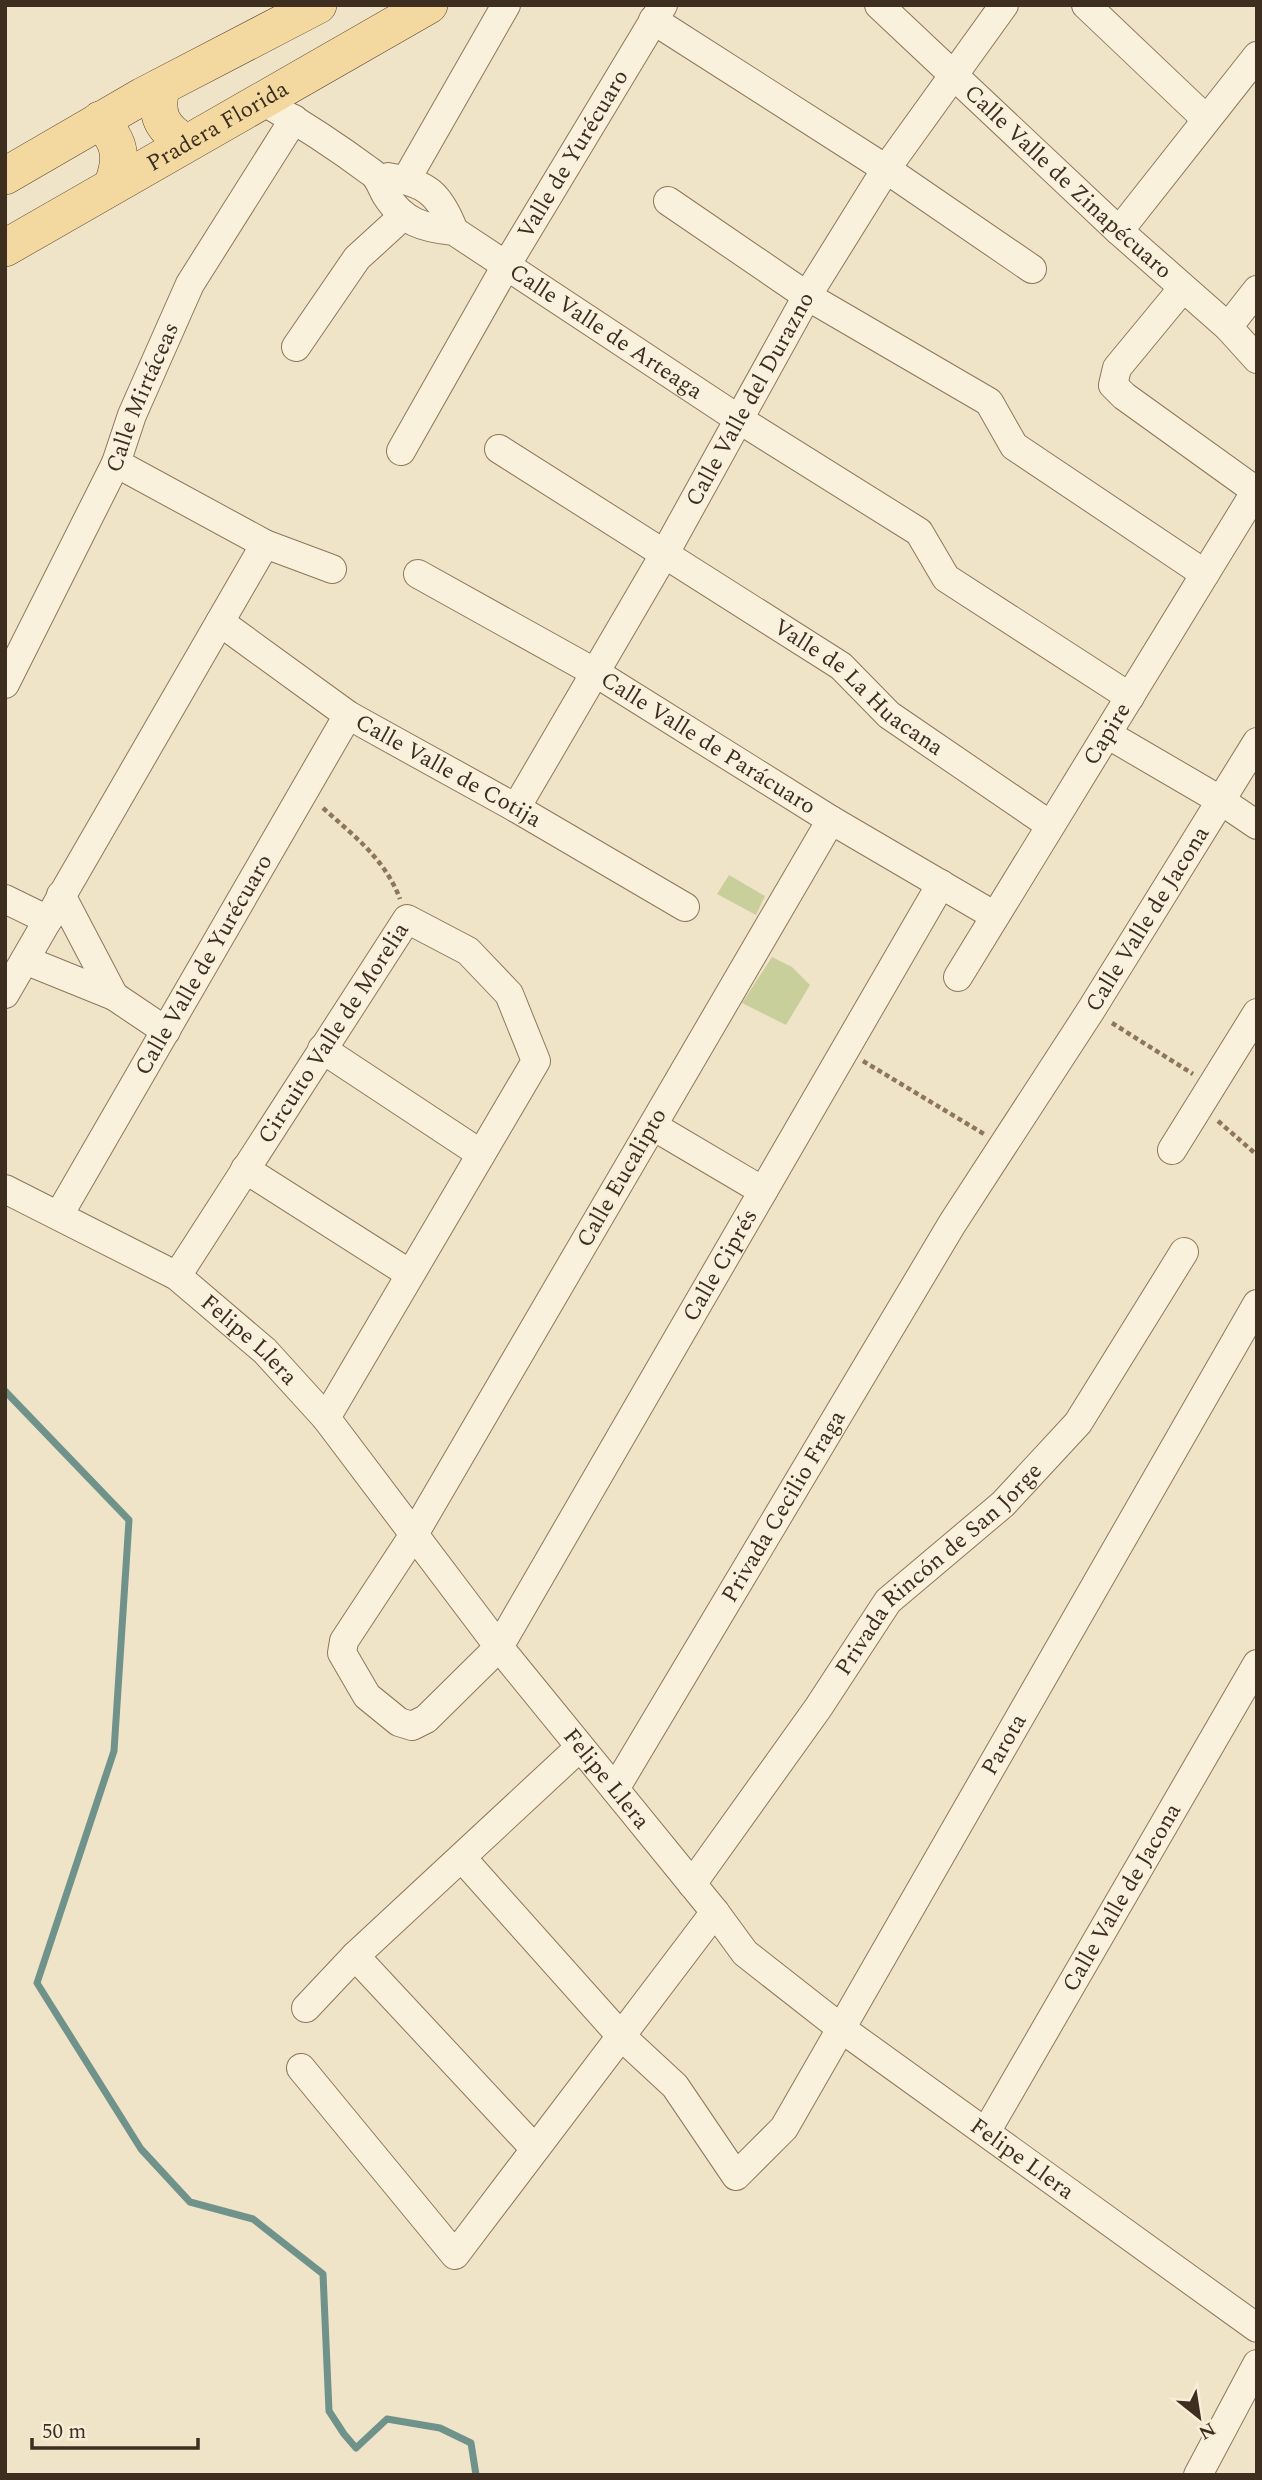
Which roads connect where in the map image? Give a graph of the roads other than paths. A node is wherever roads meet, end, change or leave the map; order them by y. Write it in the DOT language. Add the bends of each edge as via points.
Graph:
graph roads {
  1 [pos="429,5"];
  2 [pos="506,5"];
  3 [pos="880,5"];
  4 [pos="1004,5"];
  5 [pos="1086,5"];
  6 [pos="305,9"];
  7 [pos="658,13"];
  8 [pos="1257,56"];
  9 [pos="954,75"];
  10 [pos="161,87"];
  11 [pos="261,100"];
  12 [pos="1206,119"];
  13 [pos="100,120"];
  14 [pos="294,120"];
  15 [pos="186,143"];
  16 [pos="886,169"];
  17 [pos="375,174"];
  18 [pos="5,176"];
  19 [pos="405,180"];
  20 [pos="113,184"];
  21 [pos="668,201"];
  22 [pos="403,216"];
  23 [pos="454,231"];
  24 [pos="1119,231"];
  25 [pos="5,248"];
  26 [pos="507,264"];
  27 [pos="1032,269"];
  28 [pos="1182,288"];
  29 [pos="1257,290"];
  30 [pos="807,296"];
  31 [pos="1228,327"];
  32 [pos="296,347"];
  33 [pos="1257,359"];
  34 [pos="740,420"];
  35 [pos="499,449"];
  36 [pos="401,451"];
  37 [pos="116,463"];
  38 [pos="1256,490"];
  39 [pos="265,544"];
  40 [pos="665,553"];
  41 [pos="332,569"];
  42 [pos="418,574"];
  43 [pos="1205,574"];
  44 [pos="220,622"];
  45 [pos="596,673"];
  46 [pos="5,684"];
  47 [pos="1130,697"];
  48 [pos="348,715"];
  49 [pos="1107,734"];
  50 [pos="1257,742"];
  51 [pos="1220,800"];
  52 [pos="516,808"];
  53 [pos="831,820"];
  54 [pos="1050,825"];
  55 [pos="1257,825"];
  56 [pos="941,884"];
  57 [pos="61,895"];
  58 [pos="5,899"];
  59 [pos="685,907"];
  60 [pos="995,916"];
  61 [pos="48,919"];
  62 [pos="24,960"];
  63 [pos="958,978"];
  64 [pos="5,994"];
  65 [pos="114,996"];
  66 [pos="1091,1010"];
  67 [pos="1257,1013"];
  68 [pos="166,1031"];
  69 [pos="322,1049"];
  70 [pos="653,1126"];
  71 [pos="1172,1150"];
  72 [pos="481,1154"];
  73 [pos="245,1169"];
  74 [pos="5,1189"];
  75 [pos="763,1191"];
  76 [pos="60,1216"];
  77 [pos="1184,1252"];
  78 [pos="410,1275"];
  79 [pos="177,1276"];
  80 [pos="1257,1304"];
  81 [pos="326,1418"];
  82 [pos="414,1536"];
  83 [pos="499,1647"];
  84 [pos="1257,1664"];
  85 [pos="580,1747"];
  86 [pos="615,1789"];
  87 [pos="462,1858"];
  88 [pos="692,1884"];
  89 [pos="715,1912"];
  90 [pos="355,1956"];
  91 [pos="306,2008"];
  92 [pos="842,2029"];
  93 [pos="621,2036"];
  94 [pos="301,2068"];
  95 [pos="986,2132"];
  96 [pos="535,2149"];
  97 [pos="1257,2328"];
  98 [pos="1257,2364"];
  99 [pos="1198,2475"];
  1 -- 11 [label="main road, Pradera Florida"];
  2 -- 19 [label="street"];
  3 -- 9 [label="street, Calle Valle de Zinapécuaro"];
  4 -- 9 [label="street, Calle Valle del Durazno"];
  5 -- 12 [label="street"];
  6 -- 10 [label="main road"];
  7 -- 16 [label="street"];
  7 -- 26 [label="street, Valle de Yurécuaro"];
  8 -- 12 [label="street"];
  9 -- 16 [label="street, Calle Valle del Durazno"];
  9 -- 24 [label="street, Calle Valle de Zinapécuaro"];
  10 -- 13 [label="main road"];
  10 -- 15 [label="main road" via="161,120 171,134"];
  11 -- 14 [label="street"];
  11 -- 15 [label="main road, Pradera Florida"];
  12 -- 24 [label="street"];
  13 -- 18 [label="main road"];
  13 -- 20 [label="main road" via="119,150"];
  14 -- 17 [label="street"];
  14 -- 37 [label="street, Calle Mirtáceas" via="190,284 132,415"];
  15 -- 20 [label="main road, Pradera Florida"];
  16 -- 27 [label="street"];
  16 -- 30 [label="street, Calle Valle del Durazno"];
  17 -- 19 [label="street"];
  17 -- 22 [label="street"];
  19 -- 23 [label="street" via="426,187 444,206"];
  20 -- 25 [label="main road, Pradera Florida"];
  21 -- 30 [label="street"];
  22 -- 23 [label="street, Calle Valle de Arteaga" via="429,229"];
  22 -- 32 [label="street" via="357,258"];
  23 -- 26 [label="street, Calle Valle de Arteaga"];
  24 -- 28 [label="street, Calle Valle de Zinapécuaro"];
  26 -- 34 [label="street, Calle Valle de Arteaga"];
  26 -- 36 [label="street, Valle de Yurécuaro"];
  28 -- 31 [label="street, Calle Valle de Zinapécuaro"];
  28 -- 38 [label="street" via="1117,368 1113,385"];
  29 -- 31 [label="street"];
  30 -- 34 [label="street, Calle Valle del Durazno"];
  30 -- 43 [label="street" via="989,402 1014,446"];
  31 -- 33 [label="street, Calle Valle de Zinapécuaro"];
  34 -- 40 [label="street, Calle Valle del Durazno"];
  34 -- 47 [label="street, Calle Valle de Arteaga" via="919,531 946,578"];
  35 -- 40 [label="street, Valle de La Huacana"];
  37 -- 39 [label="street"];
  37 -- 46 [label="street, Calle Mirtáceas"];
  38 -- 43 [label="street, Capire"];
  39 -- 41 [label="street"];
  39 -- 44 [label="street"];
  40 -- 45 [label="street, Calle Valle del Durazno"];
  40 -- 54 [label="street, Valle de La Huacana" via="841,666 889,715"];
  42 -- 45 [label="street, Calle Valle de Parácuaro"];
  43 -- 47 [label="street, Capire"];
  44 -- 48 [label="street, Calle Valle de Cotija"];
  44 -- 57 [label="street"];
  45 -- 52 [label="street, Calle Valle del Durazno"];
  45 -- 53 [label="street, Calle Valle de Parácuaro"];
  47 -- 49 [label="street, Capire"];
  48 -- 52 [label="street, Calle Valle de Cotija"];
  48 -- 68 [label="street, Calle Valle de Yurécuaro"];
  49 -- 51 [label="street"];
  49 -- 54 [label="street, Capire"];
  50 -- 51 [label="street, Calle Valle de Jacona"];
  51 -- 55 [label="street"];
  51 -- 66 [label="street, Calle Valle de Jacona"];
  52 -- 59 [label="street, Calle Valle de Cotija"];
  53 -- 56 [label="street, Calle Valle de Parácuaro"];
  53 -- 70 [label="street, Calle Eucalipto"];
  54 -- 60 [label="street, Capire"];
  56 -- 60 [label="street, Calle Valle de Parácuaro"];
  56 -- 75 [label="street, Calle Ciprés"];
  57 -- 61 [label="street"];
  57 -- 65 [label="street"];
  58 -- 61 [label="street"];
  60 -- 63 [label="street, Capire"];
  61 -- 62 [label="street"];
  62 -- 64 [label="street"];
  62 -- 65 [label="street"];
  65 -- 68 [label="street"];
  66 -- 86 [label="street, Privada Cecilio Fraga" via="952,1224"];
  67 -- 71 [label="street"];
  68 -- 76 [label="street, Calle Valle de Yurécuaro"];
  69 -- 72 [label="street"];
  69 -- 72 [label="street, Circuito Valle de Morelia" via="407,919 468,951 509,994 537,1060"];
  69 -- 73 [label="street, Circuito Valle de Morelia"];
  70 -- 75 [label="street"];
  70 -- 82 [label="street, Calle Eucalipto"];
  72 -- 78 [label="street, Circuito Valle de Morelia"];
  73 -- 78 [label="street"];
  73 -- 79 [label="street, Circuito Valle de Morelia"];
  74 -- 76 [label="street, Felipe Llera"];
  75 -- 83 [label="street, Calle Ciprés"];
  76 -- 79 [label="street, Felipe Llera"];
  77 -- 88 [label="street, Privada Rincón de San Jorge" via="1078,1423 1003,1504 888,1601"];
  78 -- 81 [label="street, Circuito Valle de Morelia"];
  79 -- 81 [label="street, Felipe Llera" via="265,1351"];
  80 -- 92 [label="street, Parota"];
  81 -- 82 [label="street, Felipe Llera"];
  82 -- 83 [label="street, Felipe Llera"];
  82 -- 83 [label="street, Calle Eucalipto" via="344,1641 342,1653 367,1696 411,1726 426,1719"];
  83 -- 85 [label="street, Felipe Llera"];
  84 -- 95 [label="street, Calle Valle de Jacona"];
  85 -- 86 [label="street, Felipe Llera"];
  85 -- 87 [label="street"];
  86 -- 88 [label="street, Felipe Llera"];
  87 -- 90 [label="street"];
  87 -- 93 [label="street"];
  88 -- 89 [label="street, Felipe Llera"];
  89 -- 92 [label="street, Felipe Llera" via="745,1953"];
  89 -- 93 [label="street"];
  90 -- 91 [label="street"];
  90 -- 96 [label="street"];
  92 -- 93 [label="street, Parota" via="784,2128 736,2176 675,2086"];
  92 -- 95 [label="street, Felipe Llera"];
  93 -- 96 [label="street"];
  94 -- 96 [label="street" via="455,2255"];
  95 -- 97 [label="street, Felipe Llera"];
  98 -- 99 [label="street"];
}
